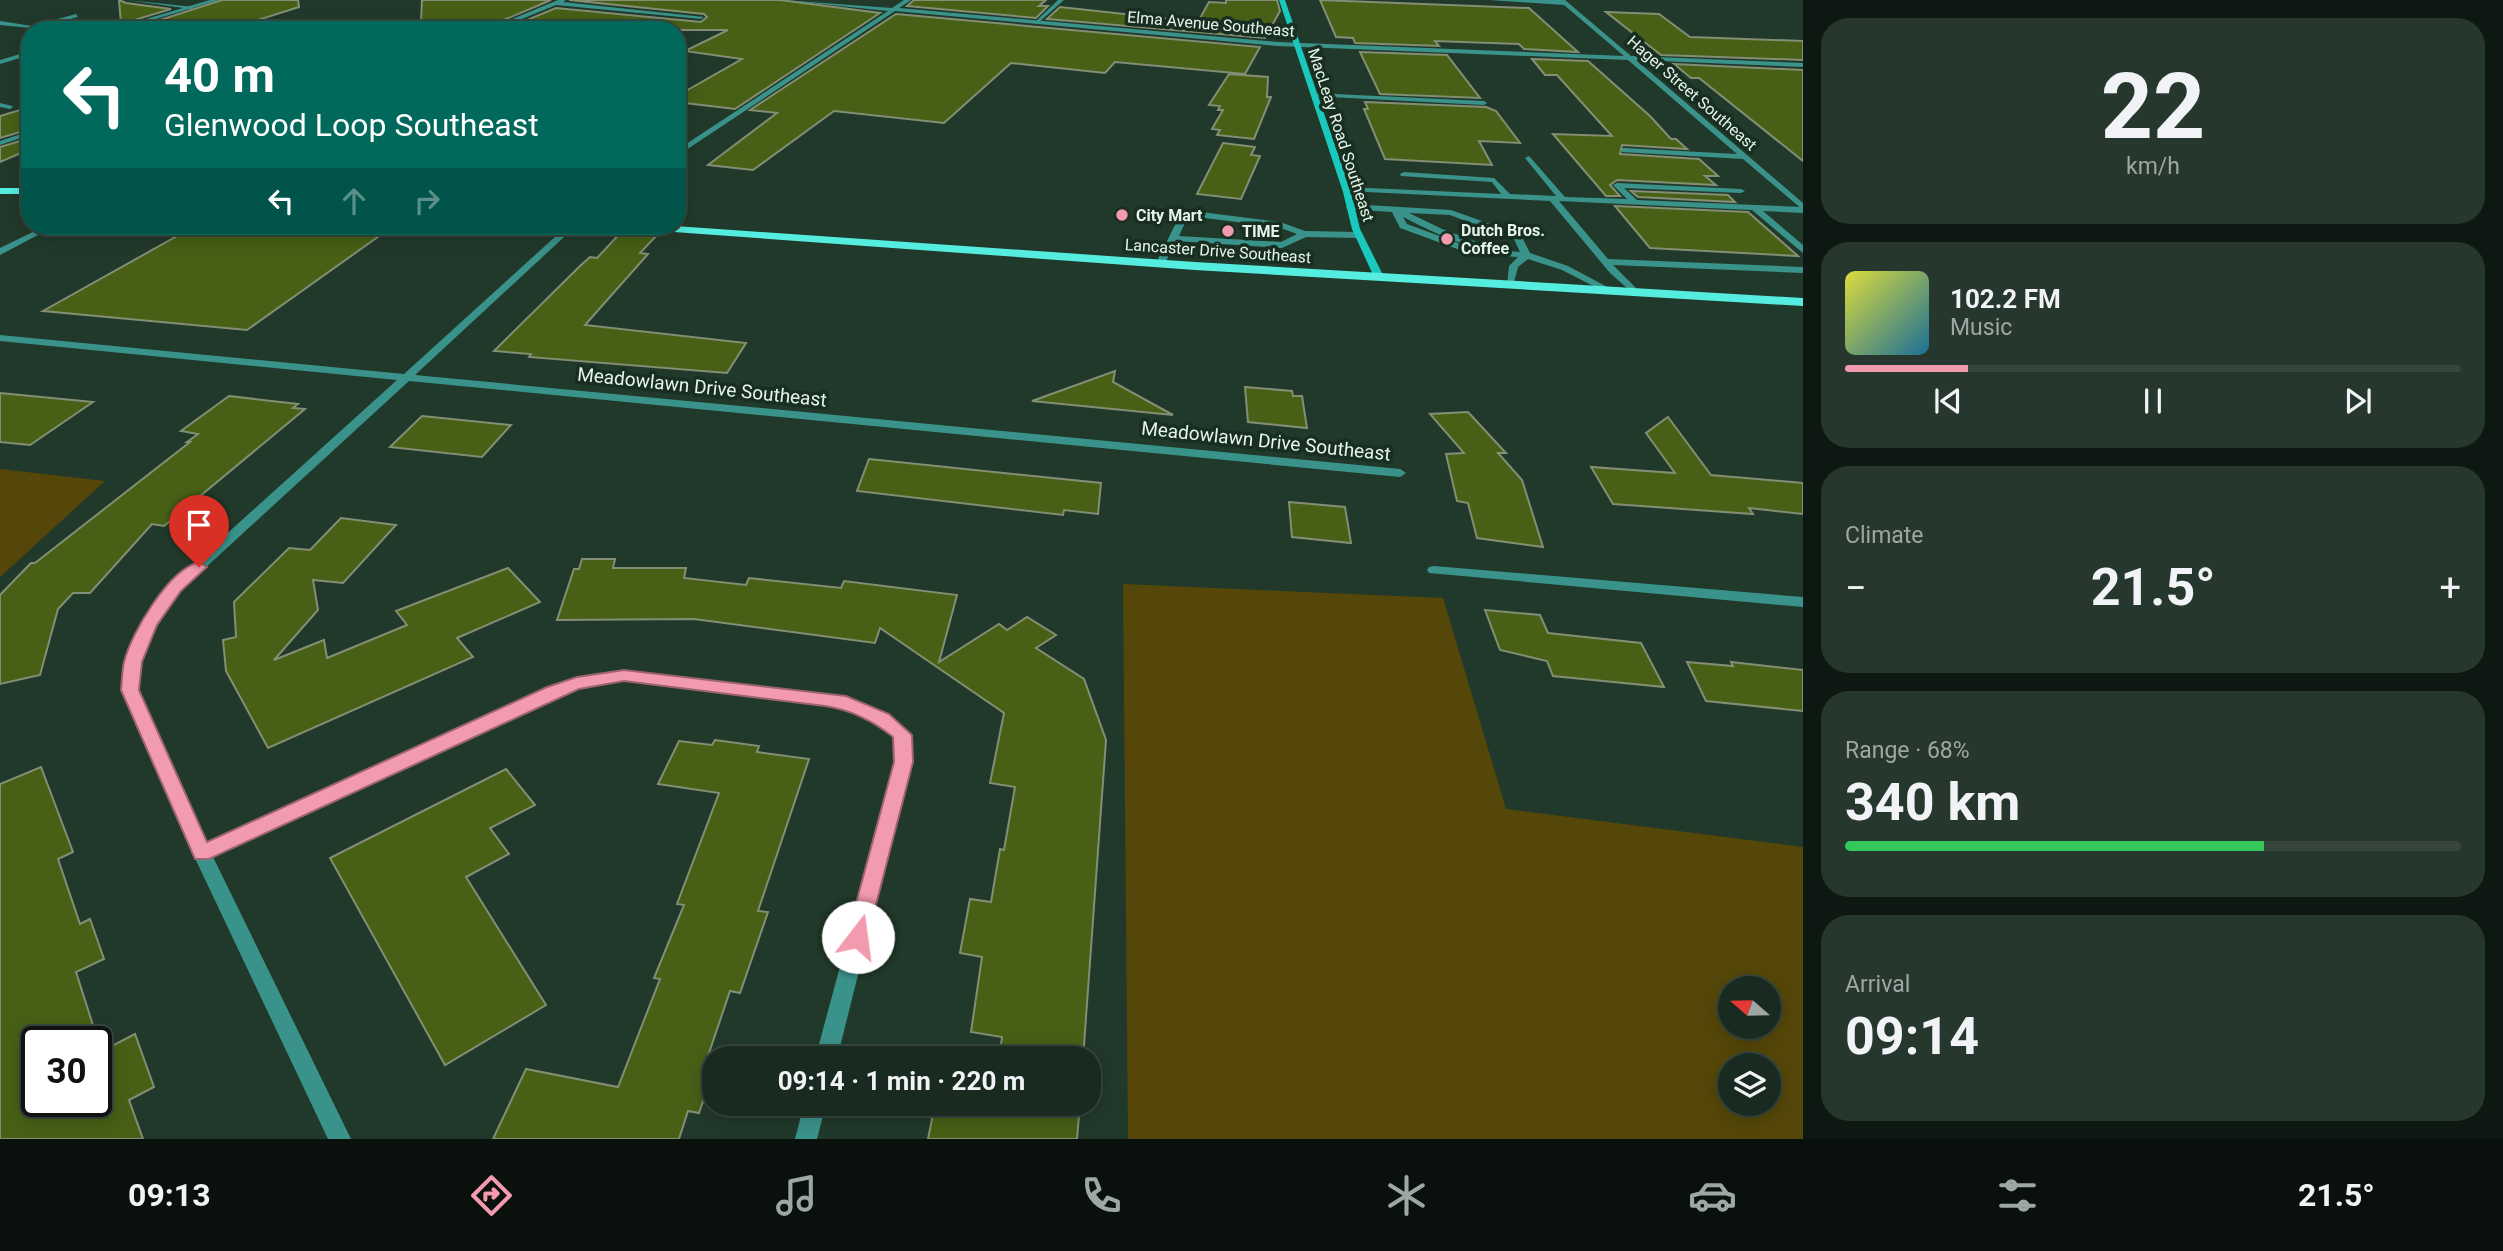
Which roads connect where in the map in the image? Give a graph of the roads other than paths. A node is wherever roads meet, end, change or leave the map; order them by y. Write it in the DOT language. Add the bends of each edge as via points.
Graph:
graph roads {
  1 [pos="129,0"];
  2 [pos="216,0"];
  3 [pos="564,0"];
  4 [pos="786,0"];
  5 [pos="908,0"];
  6 [pos="1061,0"];
  7 [pos="1282,0"];
  8 [pos="1492,0"];
  9 [pos="1564,1"];
  10 [pos="556,3"];
  11 [pos="191,7"];
  12 [pos="893,10"];
  13 [pos="76,16"];
  14 [pos="701,17"];
  15 [pos="57,21"];
  16 [pos="143,21"];
  17 [pos="511,21"];
  18 [pos="1036,22"];
  19 [pos="0,23"];
  20 [pos="21,26"];
  21 [pos="1297,45"];
  22 [pos="21,56"];
  23 [pos="1630,58"];
  24 [pos="0,62"];
  25 [pos="1803,65"];
  26 [pos="1313,95"];
  27 [pos="1484,103"];
  28 [pos="0,105"];
  29 [pos="10,107"];
  30 [pos="21,136"];
  31 [pos="0,144"];
  32 [pos="686,148"];
  33 [pos="1625,150"];
  34 [pos="1745,157"];
  35 [pos="1529,158"];
  36 [pos="1404,174"];
  37 [pos="1346,189"];
  38 [pos="0,191"];
  39 [pos="21,191"];
  40 [pos="1741,191"];
  41 [pos="1507,197"];
  42 [pos="1558,199"];
  43 [pos="1633,202"];
  44 [pos="1350,207"];
  45 [pos="1755,208"];
  46 [pos="1803,209"];
  47 [pos="1395,210"];
  48 [pos="686,230"];
  49 [pos="1304,234"];
  50 [pos="33,235"];
  51 [pos="562,235"];
  52 [pos="1359,235"];
  53 [pos="1173,238"];
  54 [pos="1803,250"];
  55 [pos="0,251"];
  56 [pos="1526,254"];
  57 [pos="1605,262"];
  58 [pos="1161,263"];
  59 [pos="1803,270"];
  60 [pos="1379,276"];
  61 [pos="1510,284"];
  62 [pos="1608,290"];
  63 [pos="1635,292"];
  64 [pos="1803,302"];
  65 [pos="0,338"];
  66 [pos="402,377"];
  67 [pos="1400,473"];
  68 [pos="1434,569"];
  69 [pos="1803,602"];
  70 [pos="202,854"];
  71 [pos="829,1046"];
  72 [pos="812,1116"];
  73 [pos="340,1139"];
  74 [pos="806,1139"];
  1 -- 11 [label="street"];
  2 -- 11 [label="street"];
  3 -- 10 [label="street"];
  4 -- 12 [label="street, Elma Avenue Southeast"];
  5 -- 12 [label="street"];
  6 -- 18 [label="street"];
  7 -- 21 [label="street, MacLeay Road Southeast"];
  8 -- 9 [label="street"];
  9 -- 23 [label="street, Hager Street Southeast"];
  10 -- 14 [label="street"];
  10 -- 17 [label="street"];
  11 -- 16 [label="street"];
  12 -- 18 [label="street, Elma Avenue Southeast"];
  12 -- 32 [label="street"];
  13 -- 15 [label="street"];
  18 -- 21 [label="street, Elma Avenue Southeast"];
  19 -- 20 [label="street"];
  21 -- 23 [label="street, Elma Avenue Southeast"];
  21 -- 26 [label="street, MacLeay Road Southeast"];
  22 -- 24 [label="street"];
  23 -- 25 [label="street, Elma Avenue Southeast"];
  23 -- 34 [label="street, Hager Street Southeast"];
  26 -- 27 [label="street"];
  26 -- 37 [label="street, MacLeay Road Southeast"];
  28 -- 29 [label="street"];
  30 -- 31 [label="street"];
  33 -- 34 [label="street"];
  34 -- 46 [label="street, Hager Street Southeast"];
  35 -- 42 [label="street"];
  36 -- 41 [label="street" via="1494,180"];
  37 -- 41 [label="street"];
  37 -- 44 [label="street, MacLeay Road Southeast"];
  38 -- 39 [label="main road"];
  40 -- 43 [label="street" via="1617,185"];
  41 -- 42 [label="street"];
  42 -- 43 [label="street"];
  42 -- 57 [label="street"];
  43 -- 45 [label="street"];
  44 -- 47 [label="street"];
  44 -- 52 [label="street, MacLeay Road Southeast"];
  45 -- 46 [label="street"];
  45 -- 54 [label="street"];
  47 -- 56 [label="street" via="1403,226 1453,247"];
  47 -- 56 [label="street" via="1467,218 1518,237"];
  48 -- 58 [label="main road, Lancaster Drive Southeast"];
  49 -- 52 [label="street"];
  49 -- 53 [label="street" via="1282,245"];
  49 -- 53 [label="street" via="1280,225 1185,212"];
  50 -- 55 [label="street"];
  51 -- 66 [label="street"];
  52 -- 60 [label="street, MacLeay Road Southeast"];
  53 -- 58 [label="street"];
  56 -- 61 [label="street" via="1514,266"];
  56 -- 62 [label="street"];
  57 -- 59 [label="street"];
  57 -- 63 [label="street"];
  58 -- 60 [label="main road, Lancaster Drive Southeast"];
  60 -- 61 [label="main road, Lancaster Drive Southeast"];
  61 -- 62 [label="main road, Lancaster Drive Southeast"];
  62 -- 63 [label="main road, Lancaster Drive Southeast"];
  63 -- 64 [label="main road, Lancaster Drive Southeast"];
  65 -- 66 [label="street, Meadowlawn Drive Southeast"];
  66 -- 67 [label="street, Meadowlawn Drive Southeast"];
  66 -- 70 [label="street" via="175,588 149,624 133,662 130,690"];
  68 -- 69 [label="street"];
  70 -- 71 [label="street" via="577,683 624,676 846,702 882,718 902,735 903,762"];
  70 -- 73 [label="street"];
  72 -- 74 [label="street"];
}
